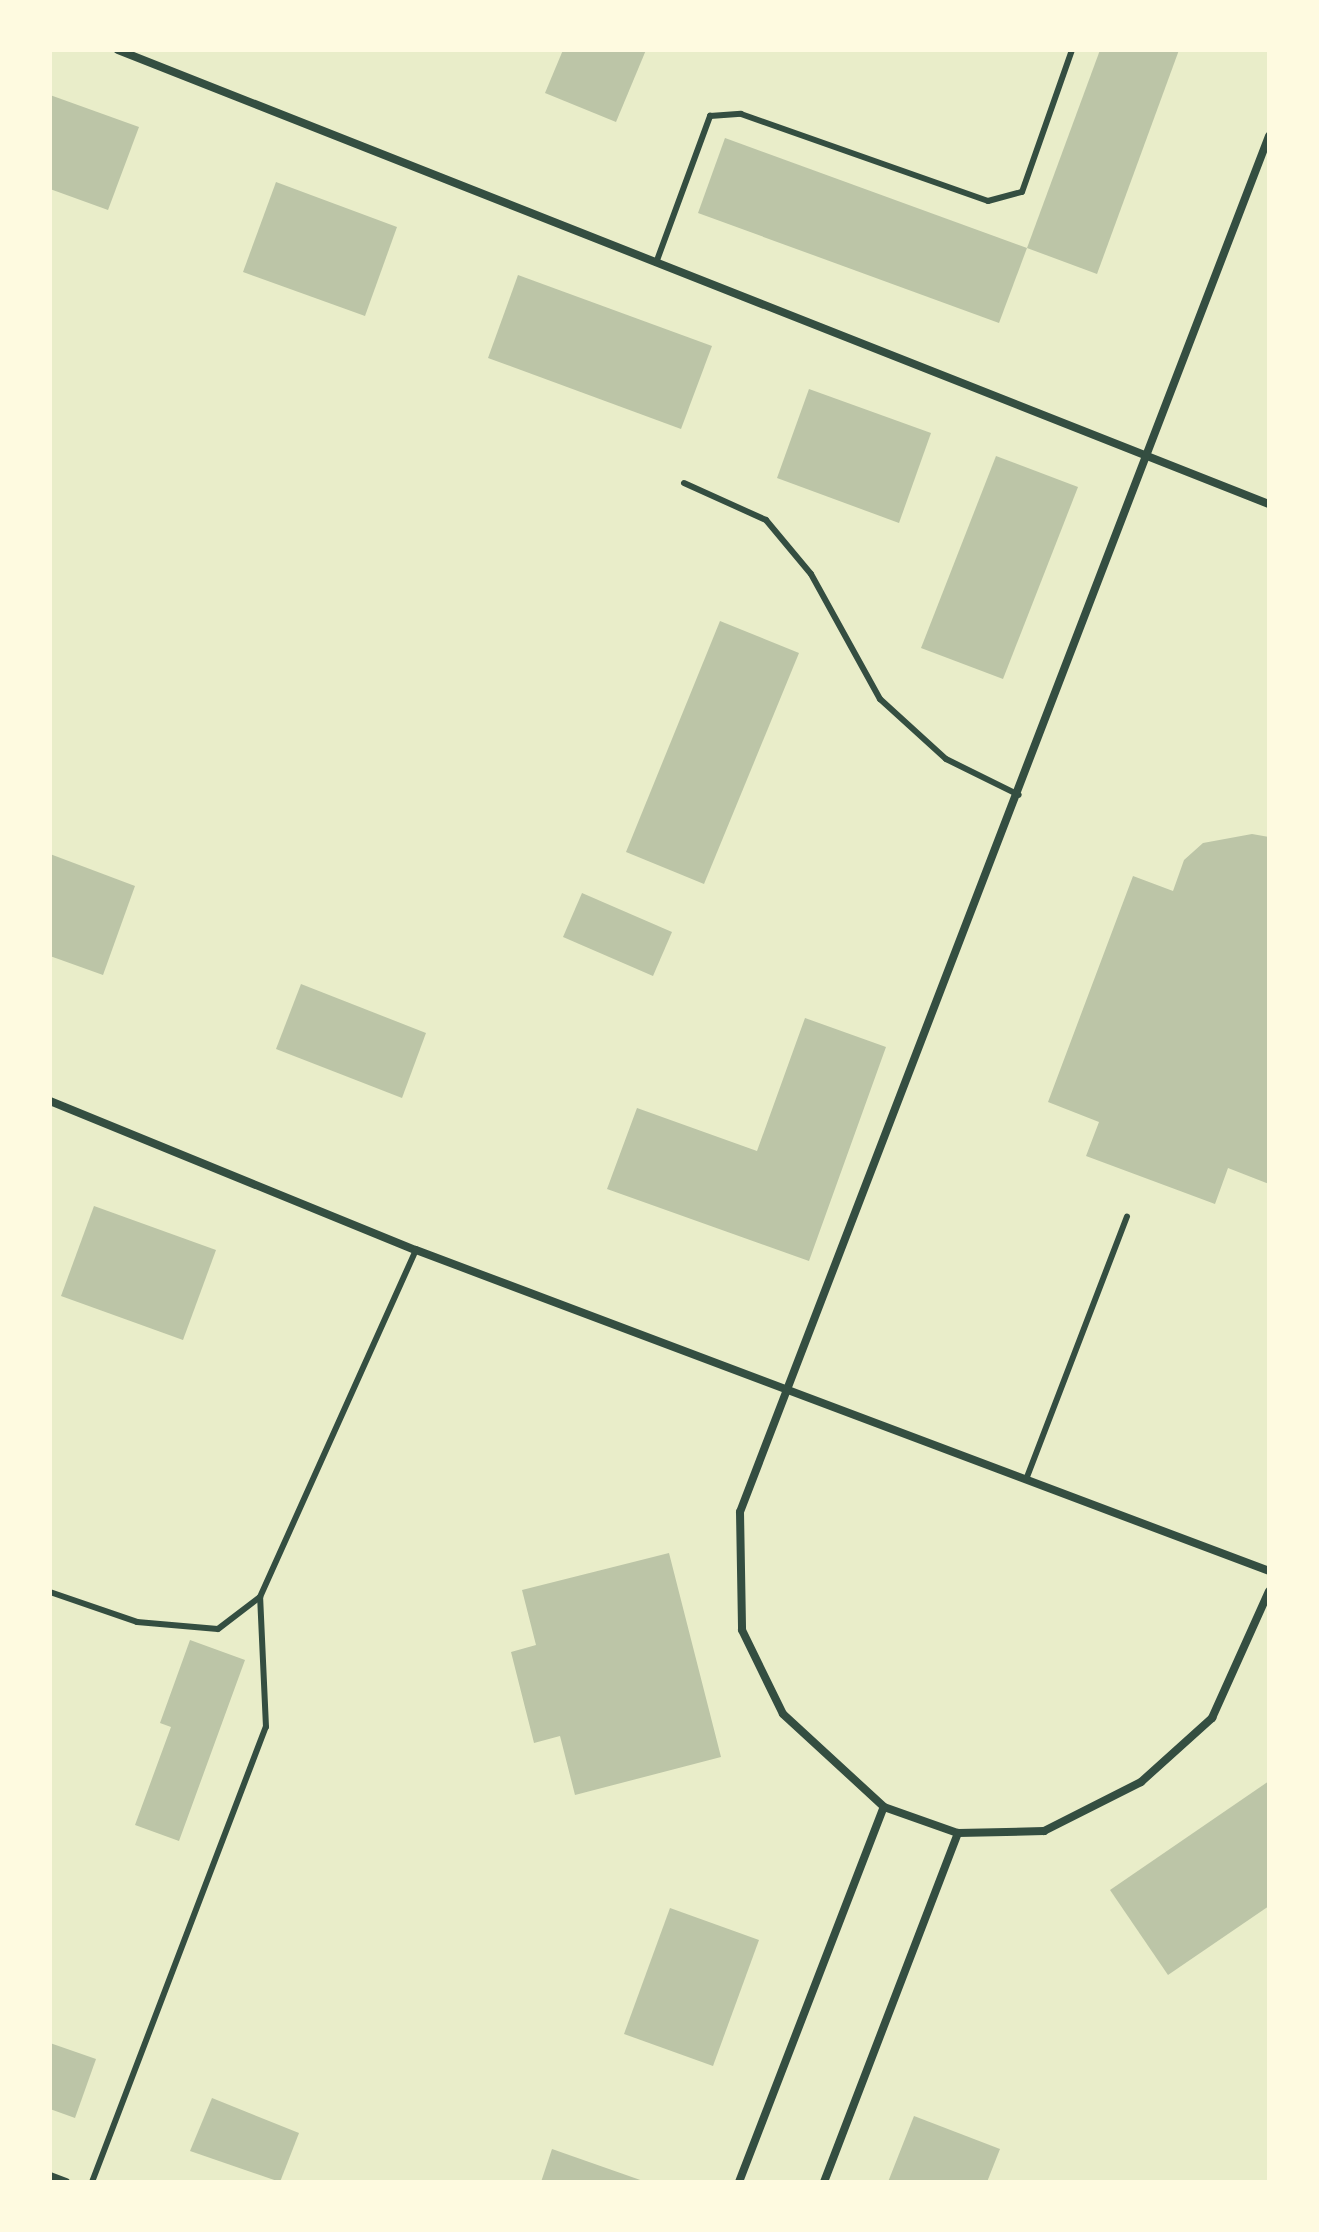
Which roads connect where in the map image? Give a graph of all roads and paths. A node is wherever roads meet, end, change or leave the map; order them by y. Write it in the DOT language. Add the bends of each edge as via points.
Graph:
graph roads {
  1 [pos="118,50"];
  2 [pos="1072,50"];
  3 [pos="1269,136"];
  4 [pos="656,263"];
  5 [pos="1148,459"];
  6 [pos="684,483"];
  7 [pos="1269,504"];
  8 [pos="1019,795"];
  9 [pos="50,1101"];
  10 [pos="1127,1217"];
  11 [pos="416,1250"];
  12 [pos="790,1390"];
  13 [pos="1027,1477"];
  14 [pos="1269,1571"];
  15 [pos="1269,1591"];
  16 [pos="50,1592"];
  17 [pos="260,1597"];
  18 [pos="884,1807"];
  19 [pos="958,1833"];
  20 [pos="50,2176"];
  21 [pos="66,2182"];
  22 [pos="92,2182"];
  23 [pos="739,2182"];
  24 [pos="824,2182"];
  1 -- 4 [label="street"];
  2 -- 4 [label="lane" via="1022,192 988,201 741,114 710,116"];
  3 -- 5 [label="street"];
  4 -- 5 [label="street"];
  5 -- 7 [label="street"];
  5 -- 8 [label="street"];
  6 -- 8 [label="lane" via="766,520 811,574 880,699 946,759"];
  8 -- 12 [label="street"];
  9 -- 11 [label="street"];
  10 -- 13 [label="lane"];
  11 -- 12 [label="street"];
  11 -- 17 [label="lane"];
  12 -- 13 [label="street"];
  12 -- 18 [label="street" via="740,1512 742,1630 783,1714"];
  13 -- 14 [label="street"];
  15 -- 19 [label="street" via="1212,1718 1141,1782 1044,1831"];
  16 -- 17 [label="lane" via="137,1622 218,1629"];
  17 -- 22 [label="lane" via="266,1727"];
  18 -- 19 [label="street"];
  18 -- 23 [label="street"];
  19 -- 24 [label="street"];
  20 -- 21 [label="street"];
}
